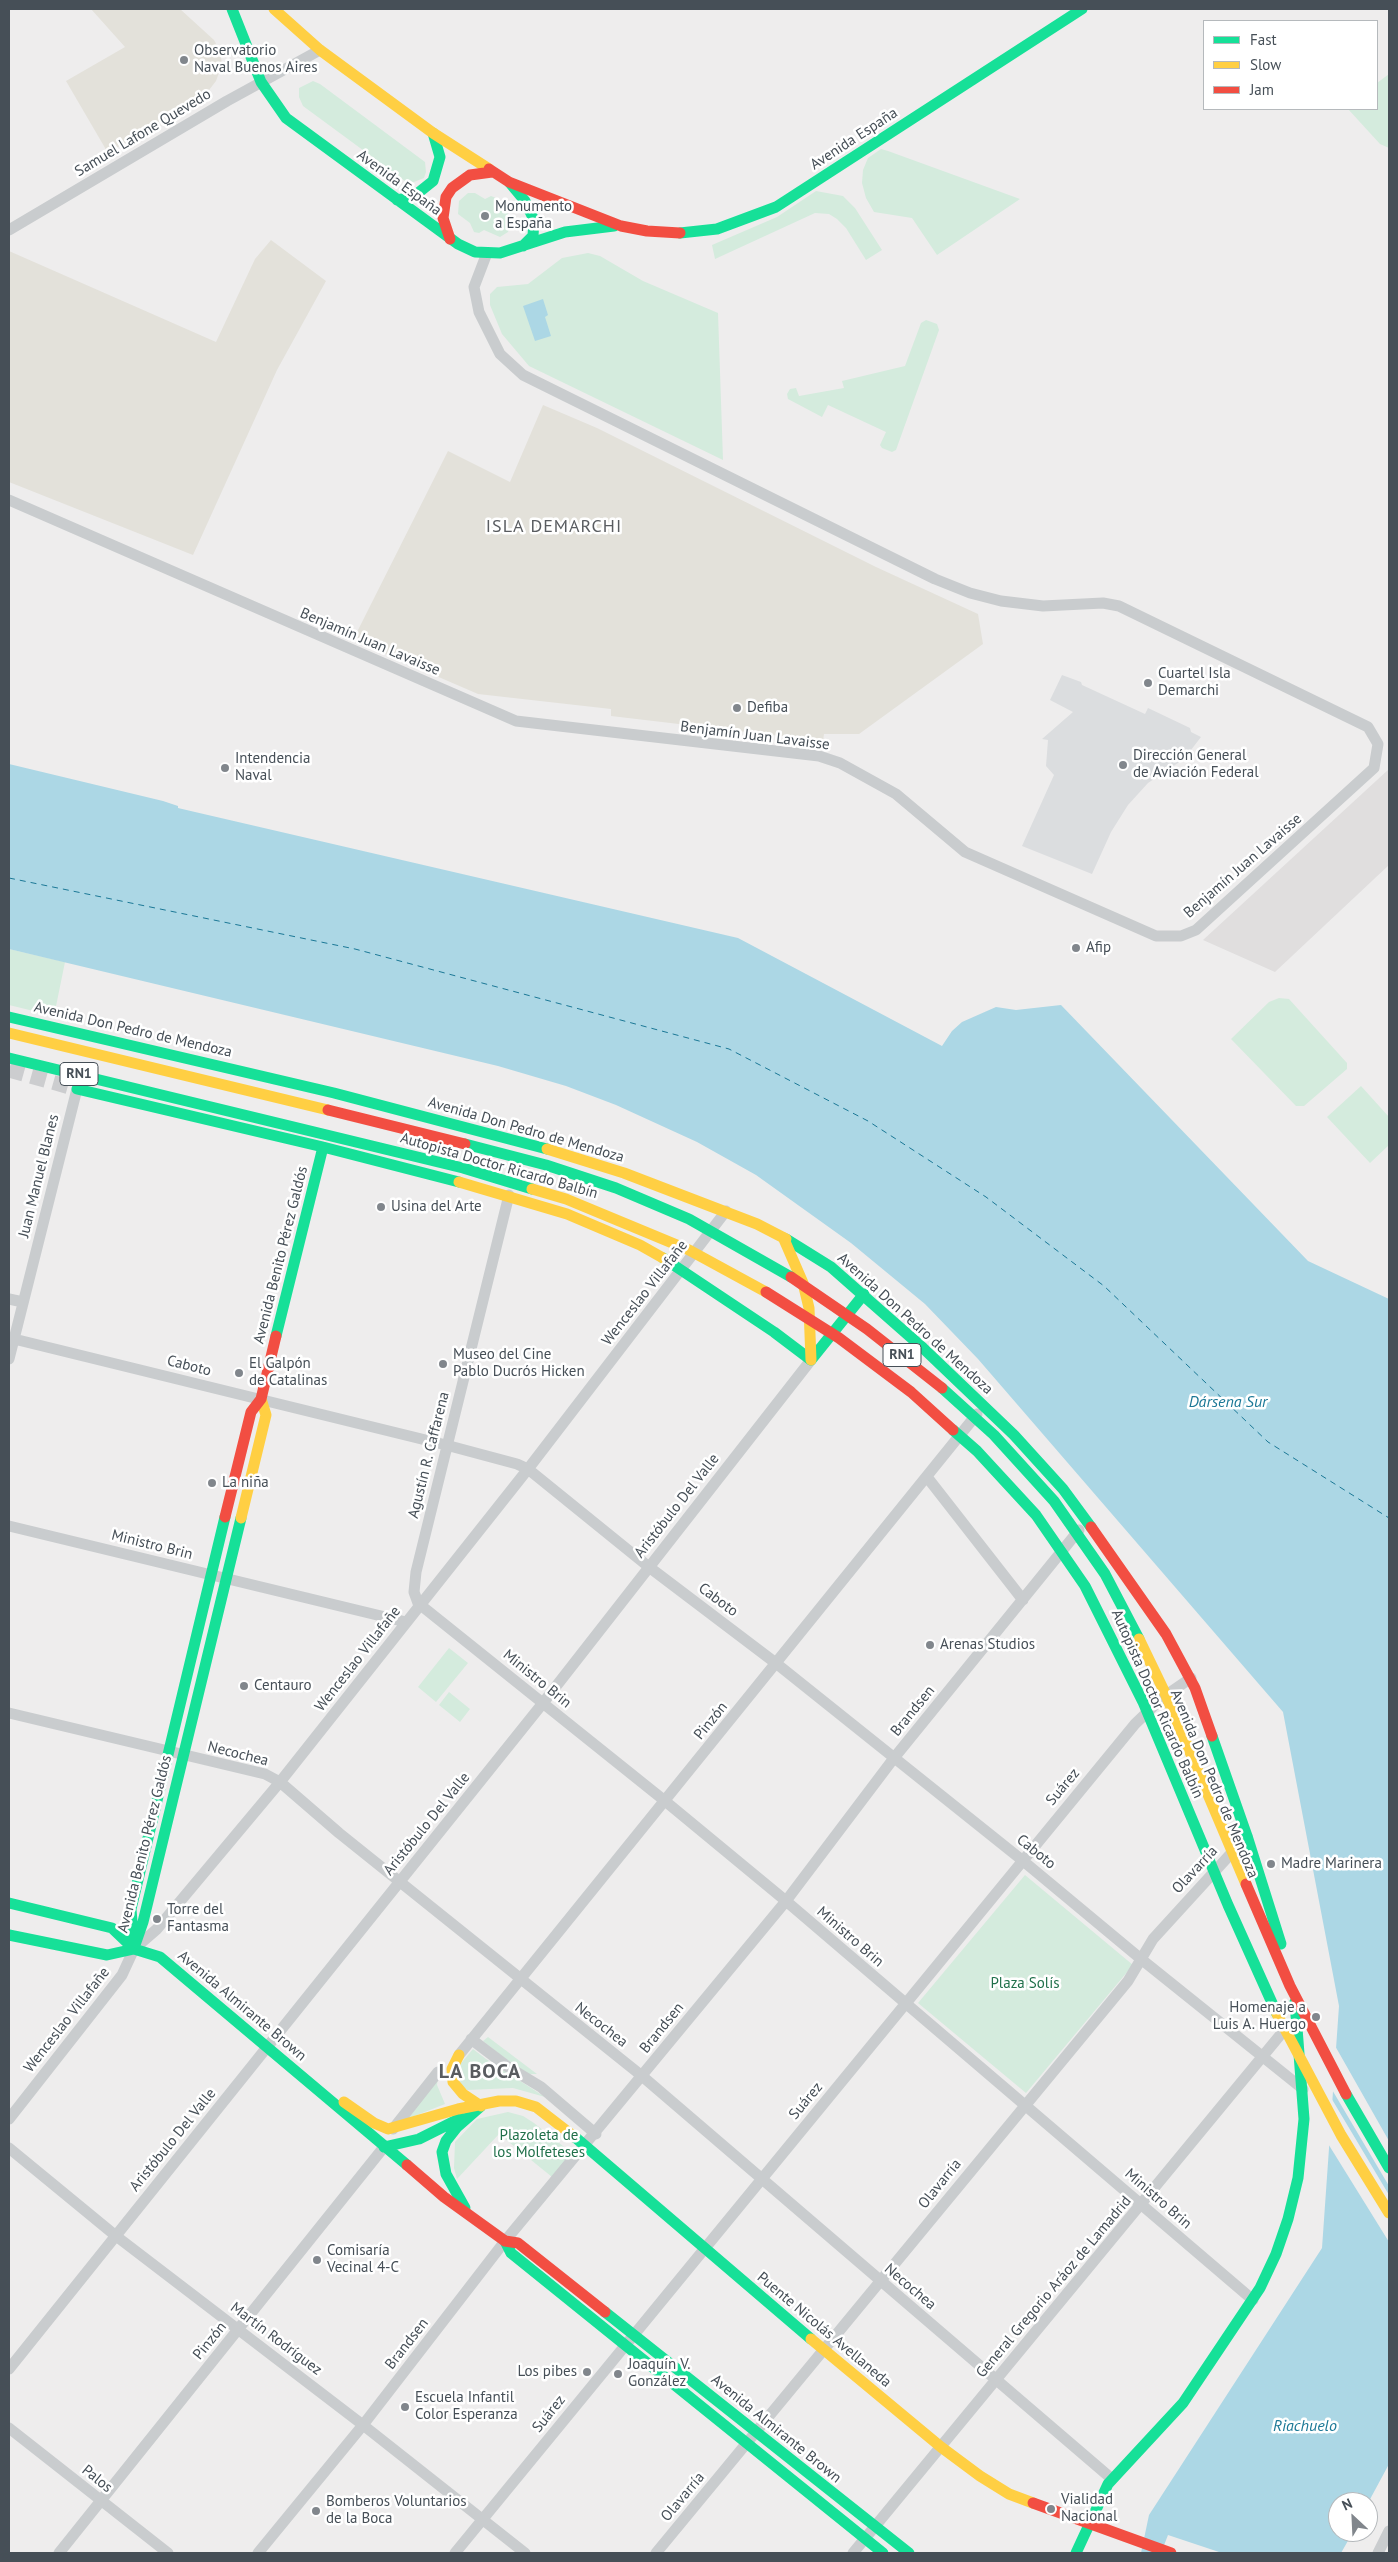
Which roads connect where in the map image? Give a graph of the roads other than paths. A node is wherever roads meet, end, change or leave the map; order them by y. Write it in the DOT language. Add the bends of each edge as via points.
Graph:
graph roads {
  1 [pos="232,9"];
  2 [pos="274,9"];
  3 [pos="1082,9"];
  4 [pos="320,50"];
  5 [pos="261,82"];
  6 [pos="433,133"];
  7 [pos="492,172"];
  8 [pos="509,182"];
  9 [pos="397,200"];
  10 [pos="621,226"];
  11 [pos="9,230"];
  12 [pos="450,239"];
  13 [pos="523,247"];
  14 [pos="487,254"];
  15 [pos="9,500"];
  16 [pos="9,1016"];
  17 [pos="9,1033"];
  18 [pos="9,1058"];
  19 [pos="18,1072"];
  20 [pos="77,1089"];
  21 [pos="150,1091"];
  22 [pos="324,1147"];
  23 [pos="509,1195"];
  24 [pos="726,1211"];
  25 [pos="782,1236"];
  26 [pos="682,1270"];
  27 [pos="864,1294"];
  28 [pos="9,1299"];
  29 [pos="23,1302"];
  30 [pos="14,1339"];
  31 [pos="9,1359"];
  32 [pos="811,1360"];
  33 [pos="261,1399"];
  34 [pos="984,1404"];
  35 [pos="446,1445"];
  36 [pos="1037,1463"];
  37 [pos="528,1468"];
  38 [pos="927,1477"];
  39 [pos="1087,1521"];
  40 [pos="9,1526"];
  41 [pos="1076,1534"];
  42 [pos="649,1567"];
  43 [pos="211,1575"];
  44 [pos="228,1579"];
  45 [pos="1023,1600"];
  46 [pos="420,1605"];
  47 [pos="406,1622"];
  48 [pos="777,1664"];
  49 [pos="1191,1678"];
  50 [pos="1162,1698"];
  51 [pos="543,1704"];
  52 [pos="9,1713"];
  53 [pos="168,1753"];
  54 [pos="182,1756"];
  55 [pos="894,1758"];
  56 [pos="280,1782"];
  57 [pos="665,1801"];
  58 [pos="1248,1836"];
  59 [pos="1228,1857"];
  60 [pos="1022,1860"];
  61 [pos="400,1882"];
  62 [pos="786,1901"];
  63 [pos="9,1903"];
  64 [pos="9,1935"];
  65 [pos="134,1949"];
  66 [pos="1140,1959"];
  67 [pos="520,1980"];
  68 [pos="905,2005"];
  69 [pos="1297,2016"];
  70 [pos="471,2039"];
  71 [pos="267,2047"];
  72 [pos="459,2055"];
  73 [pos="1262,2058"];
  74 [pos="438,2072"];
  75 [pos="642,2076"];
  76 [pos="1303,2089"];
  77 [pos="327,2096"];
  78 [pos="1025,2104"];
  79 [pos="482,2106"];
  80 [pos="9,2119"];
  81 [pos="393,2129"];
  82 [pos="596,2134"];
  83 [pos="384,2147"];
  84 [pos="9,2148"];
  85 [pos="1389,2168"];
  86 [pos="760,2180"];
  87 [pos="1141,2205"];
  88 [pos="468,2212"];
  89 [pos="1389,2213"];
  90 [pos="116,2236"];
  91 [pos="506,2241"];
  92 [pos="880,2281"];
  93 [pos="1253,2300"];
  94 [pos="238,2329"];
  95 [pos="634,2334"];
  96 [pos="624,2345"];
  97 [pos="9,2369"];
  98 [pos="996,2379"];
  99 [pos="363,2425"];
  100 [pos="9,2428"];
  101 [pos="755,2432"];
  102 [pos="746,2444"];
  103 [pos="1112,2479"];
  104 [pos="100,2501"];
  105 [pos="482,2520"];
  106 [pos="874,2527"];
  107 [pos="1389,2531"];
  108 [pos="864,2539"];
  109 [pos="59,2553"];
  110 [pos="168,2553"];
  111 [pos="258,2553"];
  112 [pos="455,2553"];
  113 [pos="525,2553"];
  114 [pos="656,2553"];
  115 [pos="853,2553"];
  116 [pos="883,2553"];
  117 [pos="908,2553"];
  118 [pos="1076,2553"];
  119 [pos="1171,2553"];
  120 [pos="1378,2553"];
  1 -- 5 [label="main road, Avenida España"];
  2 -- 4 [label="main road, Avenida España"];
  3 -- 10 [label="main road, Avenida España" via="776,207 733,225 700,232 647,231"];
  4 -- 5 [label="street, Samuel Lafone Quevedo"];
  4 -- 6 [label="main road, Avenida España"];
  5 -- 9 [label="main road, Avenida España" via="286,118"];
  5 -- 11 [label="street, Samuel Lafone Quevedo"];
  6 -- 7 [label="main road, Avenida España"];
  6 -- 9 [label="main road" via="440,157 437,174 421,193"];
  7 -- 8 [label="main road, Avenida España"];
  7 -- 12 [label="main road" via="470,175 452,188 446,197 442,218"];
  8 -- 10 [label="main road, Avenida España"];
  8 -- 13 [label="main road" via="525,201 534,220 533,236"];
  9 -- 12 [label="main road, Avenida España"];
  10 -- 13 [label="main road, Avenida España" via="574,230"];
  12 -- 14 [label="main road, Avenida España"];
  13 -- 14 [label="main road, Avenida España"];
  14 -- 15 [label="street, Benjamín Juan Lavaisse" via="474,287 479,312 500,354 523,375 935,579 970,592 1020,604 1103,603 1119,606 1368,728 1378,744 1374,768 1196,930 1181,936 1156,936 965,852 896,794 840,762 819,756 516,721"];
  16 -- 24 [label="main road, Avenida Don Pedro de Mendoza" via="521,1140 624,1173"];
  17 -- 85 [label="main road, Autopista Doctor Ricardo Balbín / RN1, bridge" via="405,1128 546,1165 616,1188 689,1219 773,1265 867,1329 931,1378 1025,1467 1054,1501 1105,1574 1165,1693 1290,1986 1354,2110"];
  18 -- 21 [label="main road, Autopista Doctor Ricardo Balbín / RN1, bridge"];
  19 -- 21 [label="main road, bridge"];
  20 -- 22 [label="main road"];
  20 -- 29 [label="street, Juan Manuel Blanes"];
  21 -- 89 [label="main road, Autopista Doctor Ricardo Balbín / RN1, bridge" via="463,1168 599,1211 719,1266 802,1313 876,1364 946,1421 1036,1515 1062,1550 1106,1624 1143,1702 1275,2011 1341,2135"];
  22 -- 23 [label="main road"];
  22 -- 33 [label="main road, Avenida Benito Pérez Galdós"];
  23 -- 26 [label="main road" via="601,1228 640,1245"];
  23 -- 35 [label="street, Agustín R. Caffarena"];
  24 -- 25 [label="main road, Avenida Don Pedro de Mendoza"];
  24 -- 26 [label="street, Wenceslao Villafañe"];
  25 -- 27 [label="main road, Avenida Don Pedro de Mendoza" via="831,1267"];
  25 -- 32 [label="main road" via="797,1267 809,1308"];
  26 -- 32 [label="main road"];
  26 -- 37 [label="street, Wenceslao Villafañe"];
  27 -- 32 [label="main road, Aristóbulo Del Valle"];
  27 -- 34 [label="main road, Avenida Don Pedro de Mendoza"];
  28 -- 29 [label="street"];
  29 -- 30 [label="street, Juan Manuel Blanes"];
  30 -- 31 [label="street, Juan Manuel Blanes"];
  30 -- 33 [label="street, Caboto"];
  32 -- 42 [label="street, Aristóbulo Del Valle"];
  33 -- 35 [label="street, Caboto"];
  33 -- 43 [label="main road, Avenida Benito Pérez Galdós" via="251,1412"];
  33 -- 44 [label="main road, Avenida Benito Pérez Galdós" via="266,1415"];
  34 -- 36 [label="main road, Avenida Don Pedro de Mendoza"];
  34 -- 38 [label="street, Pinzón"];
  35 -- 37 [label="street, Caboto"];
  35 -- 46 [label="street, Agustín R. Caffarena" via="416,1572 414,1592"];
  36 -- 39 [label="main road, Avenida Don Pedro de Mendoza"];
  36 -- 41 [label="main road, Avenida Don Pedro de Mendoza"];
  37 -- 42 [label="street, Caboto"];
  37 -- 46 [label="street, Wenceslao Villafañe"];
  38 -- 45 [label="street"];
  38 -- 48 [label="street, Pinzón"];
  39 -- 41 [label="street, Brandsen"];
  39 -- 49 [label="main road, Avenida Don Pedro de Mendoza" via="1146,1603"];
  40 -- 43 [label="street, Ministro Brin"];
  41 -- 45 [label="street, Brandsen"];
  41 -- 50 [label="main road, Avenida Don Pedro de Mendoza"];
  42 -- 48 [label="street, Caboto"];
  42 -- 51 [label="street, Aristóbulo Del Valle"];
  43 -- 44 [label="street, Ministro Brin"];
  43 -- 53 [label="main road, Avenida Benito Pérez Galdós"];
  44 -- 47 [label="street, Ministro Brin"];
  44 -- 54 [label="main road, Avenida Benito Pérez Galdós"];
  45 -- 55 [label="street, Brandsen"];
  46 -- 47 [label="street, Wenceslao Villafañe"];
  46 -- 51 [label="street, Ministro Brin"];
  47 -- 56 [label="street, Wenceslao Villafañe"];
  48 -- 55 [label="street, Caboto"];
  48 -- 57 [label="street, Pinzón"];
  49 -- 50 [label="street, Suárez"];
  49 -- 58 [label="main road, Avenida Don Pedro de Mendoza"];
  50 -- 59 [label="main road, Avenida Don Pedro de Mendoza"];
  50 -- 60 [label="street, Suárez" via="1135,1724"];
  51 -- 57 [label="street, Ministro Brin"];
  51 -- 61 [label="street, Aristóbulo Del Valle"];
  52 -- 53 [label="street, Necochea"];
  53 -- 54 [label="street, Necochea"];
  53 -- 65 [label="main road, Avenida Benito Pérez Galdós" via="131,1909"];
  54 -- 56 [label="street, Necochea" via="265,1774"];
  54 -- 65 [label="main road, Avenida Benito Pérez Galdós" via="144,1922"];
  55 -- 60 [label="street, Caboto"];
  55 -- 62 [label="street, Brandsen"];
  56 -- 61 [label="street, Necochea"];
  56 -- 65 [label="street, Wenceslao Villafañe" via="157,1930"];
  57 -- 62 [label="street, Ministro Brin"];
  57 -- 67 [label="street, Pinzón"];
  58 -- 59 [label="street, Olavarría"];
  58 -- 69 [label="main road, Avenida Don Pedro de Mendoza" via="1281,1943"];
  59 -- 66 [label="street, Olavarría" via="1153,1939"];
  59 -- 69 [label="main road, Avenida Don Pedro de Mendoza"];
  60 -- 66 [label="street, Caboto"];
  60 -- 68 [label="street, Suárez"];
  61 -- 67 [label="street, Necochea"];
  61 -- 71 [label="street, Aristóbulo Del Valle"];
  62 -- 68 [label="street, Ministro Brin"];
  62 -- 75 [label="street, Brandsen"];
  63 -- 65 [label="main road, Avenida Almirante Brown" via="112,1928"];
  64 -- 65 [label="main road, Avenida Almirante Brown" via="107,1955"];
  65 -- 71 [label="main road, Avenida Almirante Brown" via="160,1957"];
  65 -- 80 [label="street, Wenceslao Villafañe" via="122,1975"];
  66 -- 73 [label="street, Caboto"];
  66 -- 78 [label="street, Olavarría" via="1128,1981"];
  67 -- 70 [label="street, Pinzón"];
  67 -- 75 [label="street, Necochea"];
  68 -- 78 [label="street, Ministro Brin"];
  68 -- 86 [label="street, Suárez"];
  69 -- 73 [label="street, General Gregorio Aráoz de Lamadrid"];
  69 -- 76 [label="main road, Avenida Don Pedro de Mendoza"];
  70 -- 72 [label="street, Pinzón"];
  70 -- 82 [label="street" via="541,2087"];
  71 -- 77 [label="main road, Avenida Almirante Brown"];
  71 -- 90 [label="street, Aristóbulo Del Valle"];
  72 -- 79 [label="main road" via="452,2069 453,2082 463,2094"];
  73 -- 76 [label="street, Caboto"];
  73 -- 87 [label="street, General Gregorio Aráoz de Lamadrid"];
  74 -- 81 [label="street"];
  75 -- 82 [label="street, Brandsen"];
  75 -- 86 [label="street, Necochea"];
  76 -- 93 [label="main road, Avenida Don Pedro de Mendoza" via="1302,2140 1294,2197 1276,2254"];
  77 -- 81 [label="main road, Avenida Almirante Brown" via="343,2102 384,2128"];
  77 -- 83 [label="main road, Avenida Almirante Brown"];
  78 -- 87 [label="street, Ministro Brin"];
  78 -- 92 [label="street, Olavarría"];
  79 -- 81 [label="main road, Puente Nicolás Avellaneda" via="458,2109"];
  79 -- 83 [label="main road, Puente Nicolás Avellaneda" via="437,2131"];
  79 -- 88 [label="main road" via="457,2127 442,2152 446,2174"];
  79 -- 119 [label="main road, Puente Nicolás Avellaneda, bridge" via="509,2100 528,2104 576,2138 824,2350 980,2476 1010,2494"];
  82 -- 91 [label="street, Brandsen"];
  83 -- 88 [label="main road, Avenida Almirante Brown" via="444,2197"];
  83 -- 94 [label="street, Pinzón"];
  84 -- 90 [label="street, Martín Rodríguez"];
  86 -- 92 [label="street, Necochea"];
  86 -- 95 [label="street, Suárez"];
  87 -- 93 [label="street, Ministro Brin"];
  87 -- 98 [label="street, General Gregorio Aráoz de Lamadrid"];
  88 -- 91 [label="main road, Avenida Almirante Brown"];
  90 -- 94 [label="street, Martín Rodríguez"];
  90 -- 97 [label="street, Aristóbulo Del Valle"];
  91 -- 95 [label="main road, Avenida Almirante Brown" via="518,2244"];
  91 -- 96 [label="main road, Avenida Almirante Brown" via="511,2253"];
  91 -- 99 [label="street, Brandsen"];
  92 -- 98 [label="street, Necochea"];
  92 -- 101 [label="street, Olavarría"];
  93 -- 103 [label="main road, Avenida Don Pedro de Mendoza" via="1177,2411"];
  94 -- 99 [label="street, Martín Rodríguez"];
  94 -- 104 [label="street, Pinzón"];
  95 -- 96 [label="street, Suárez"];
  95 -- 101 [label="main road, Avenida Almirante Brown"];
  96 -- 102 [label="main road, Avenida Almirante Brown"];
  96 -- 105 [label="street, Suárez"];
  98 -- 103 [label="street, Necochea"];
  98 -- 106 [label="street, General Gregorio Aráoz de Lamadrid"];
  99 -- 105 [label="street, Martín Rodríguez"];
  99 -- 111 [label="street, Brandsen"];
  100 -- 104 [label="street, Palos"];
  101 -- 102 [label="street, Olavarría"];
  101 -- 106 [label="main road, Avenida Almirante Brown"];
  102 -- 108 [label="main road, Avenida Almirante Brown"];
  102 -- 114 [label="street, Olavarría"];
  103 -- 118 [label="main road, Avenida Don Pedro de Mendoza"];
  104 -- 109 [label="street, Pinzón"];
  104 -- 110 [label="street, Palos"];
  105 -- 112 [label="street, Suárez"];
  105 -- 113 [label="street, Martín Rodríguez"];
  106 -- 108 [label="street, General Gregorio Aráoz de Lamadrid"];
  106 -- 117 [label="main road, Avenida Almirante Brown"];
  107 -- 120 [label="street"];
  108 -- 115 [label="street, General Gregorio Aráoz de Lamadrid"];
  108 -- 116 [label="main road, Avenida Almirante Brown"];
}
